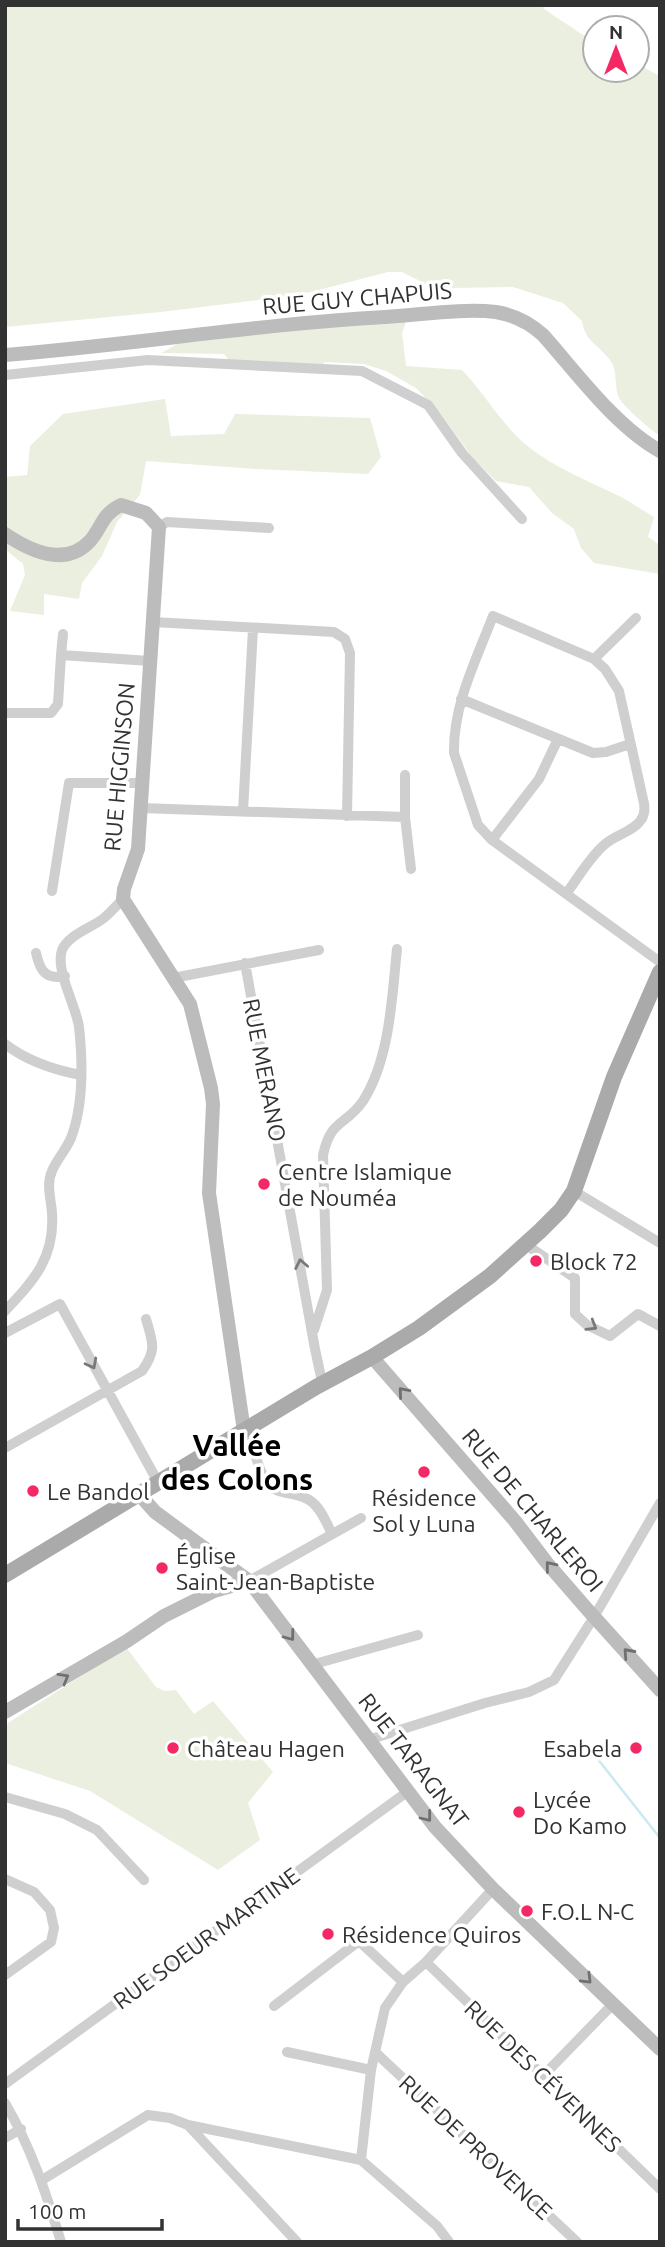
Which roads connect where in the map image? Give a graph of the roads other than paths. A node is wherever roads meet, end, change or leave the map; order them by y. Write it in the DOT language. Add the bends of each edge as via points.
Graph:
graph roads {
  1 [pos="69,350"];
  2 [pos="5,355"];
  3 [pos="72,368"];
  4 [pos="5,375"];
  5 [pos="660,451"];
  6 [pos="522,519"];
  7 [pos="159,527"];
  8 [pos="269,528"];
  9 [pos="5,534"];
  10 [pos="636,618"];
  11 [pos="153,622"];
  12 [pos="253,629"];
  13 [pos="63,634"];
  14 [pos="61,655"];
  15 [pos="594,659"];
  16 [pos="150,662"];
  17 [pos="461,699"];
  18 [pos="5,713"];
  19 [pos="558,739"];
  20 [pos="630,744"];
  21 [pos="405,775"];
  22 [pos="142,783"];
  23 [pos="141,808"];
  24 [pos="243,811"];
  25 [pos="347,816"];
  26 [pos="405,817"];
  27 [pos="492,840"];
  28 [pos="411,869"];
  29 [pos="52,891"];
  30 [pos="566,894"];
  31 [pos="123,899"];
  32 [pos="397,949"];
  33 [pos="319,950"];
  34 [pos="36,953"];
  35 [pos="660,962"];
  36 [pos="245,963"];
  37 [pos="660,972"];
  38 [pos="65,976"];
  39 [pos="173,978"];
  40 [pos="5,1044"];
  41 [pos="81,1074"];
  42 [pos="574,1191"];
  43 [pos="660,1243"];
  44 [pos="525,1244"];
  45 [pos="5,1311"];
  46 [pos="146,1319"];
  47 [pos="660,1326"];
  48 [pos="313,1331"];
  49 [pos="5,1333"];
  50 [pos="372,1357"];
  51 [pos="325,1382"];
  52 [pos="106,1390"];
  53 [pos="247,1429"];
  54 [pos="5,1448"];
  55 [pos="159,1484"];
  56 [pos="140,1494"];
  57 [pos="660,1503"];
  58 [pos="361,1518"];
  59 [pos="332,1534"];
  60 [pos="7,1570"];
  61 [pos="249,1581"];
  62 [pos="594,1617"];
  63 [pos="418,1635"];
  64 [pos="311,1665"];
  65 [pos="659,1689"];
  66 [pos="5,1712"];
  67 [pos="368,1740"];
  68 [pos="407,1792"];
  69 [pos="5,1797"];
  70 [pos="5,1879"];
  71 [pos="144,1880"];
  72 [pos="493,1889"];
  73 [pos="426,1962"];
  74 [pos="5,1975"];
  75 [pos="403,1982"];
  76 [pos="613,2004"];
  77 [pos="274,2006"];
  78 [pos="660,2049"];
  79 [pos="287,2052"];
  80 [pos="375,2052"];
  81 [pos="371,2070"];
  82 [pos="543,2076"];
  83 [pos="5,2084"];
  84 [pos="5,2103"];
  85 [pos="188,2125"];
  86 [pos="20,2129"];
  87 [pos="5,2138"];
  88 [pos="360,2160"];
  89 [pos="42,2180"];
  90 [pos="660,2189"];
  91 [pos="61,2242"];
  92 [pos="297,2242"];
  93 [pos="449,2242"];
  94 [pos="577,2242"];
  1 -- 2 [label="street, RUE GUY CHAPUIS"];
  1 -- 3 [label="street"];
  1 -- 5 [label="street, RUE GUY CHAPUIS" via="348,319 497,312 538,330 626,427"];
  3 -- 4 [label="street"];
  3 -- 6 [label="street" via="148,360 362,371 428,405 462,453"];
  7 -- 8 [label="street" via="167,522"];
  7 -- 9 [label="street" via="146,513 121,505 105,515 91,540 60,556 33,550"];
  7 -- 11 [label="street, RUE HIGGINSON"];
  10 -- 15 [label="street"];
  11 -- 12 [label="street"];
  11 -- 16 [label="street, RUE HIGGINSON"];
  12 -- 24 [label="street"];
  12 -- 25 [label="street" via="334,632 345,639 350,653"];
  13 -- 14 [label="street"];
  14 -- 16 [label="street"];
  14 -- 18 [label="street" via="58,705 51,713"];
  15 -- 17 [label="street" via="493,616"];
  15 -- 20 [label="street" via="619,691"];
  16 -- 22 [label="street, RUE HIGGINSON"];
  17 -- 19 [label="street"];
  17 -- 27 [label="street" via="454,753 478,824"];
  19 -- 20 [label="street" via="593,753"];
  19 -- 27 [label="street" via="539,779"];
  20 -- 30 [label="street" via="645,808 643,817 604,845"];
  21 -- 26 [label="street"];
  22 -- 23 [label="street, RUE HIGGINSON"];
  22 -- 29 [label="street" via="69,783"];
  23 -- 24 [label="street"];
  23 -- 31 [label="street, RUE HIGGINSON" via="138,849"];
  24 -- 25 [label="street"];
  25 -- 26 [label="street"];
  26 -- 28 [label="street"];
  27 -- 30 [label="street"];
  30 -- 35 [label="street"];
  31 -- 38 [label="street" via="63,947 60,960"];
  31 -- 39 [label="street"];
  32 -- 48 [label="street" via="390,1015 378,1067 362,1101 332,1128 326,1140 327,1290"];
  33 -- 36 [label="street"];
  34 -- 38 [label="street" via="48,976"];
  36 -- 39 [label="street"];
  48 -- 36 [label="street, RUE MERANO, one-way"];
  37 -- 42 [label="main road" via="614,1077"];
  38 -- 41 [label="street" via="79,1025"];
  39 -- 53 [label="street" via="190,1004 211,1088 209,1193"];
  40 -- 41 [label="street" via="20,1056"];
  41 -- 45 [label="street" via="78,1117 51,1171 50,1249 37,1273"];
  42 -- 43 [label="street"];
  42 -- 44 [label="main road"];
  44 -- 47 [label="street, one-way" via="575,1278 575,1314 587,1325 610,1336 638,1314"];
  44 -- 50 [label="main road" via="454,1304"];
  46 -- 52 [label="street" via="154,1346 149,1360 142,1371"];
  48 -- 51 [label="street, RUE MERANO"];
  49 -- 52 [label="street, one-way" via="60,1304"];
  50 -- 51 [label="main road"];
  62 -- 50 [label="street, RUE DE CHARLEROI, one-way"];
  51 -- 53 [label="main road"];
  52 -- 54 [label="street"];
  52 -- 55 [label="street"];
  53 -- 55 [label="main road"];
  53 -- 59 [label="street" via="269,1485 311,1501"];
  55 -- 56 [label="main road"];
  56 -- 60 [label="main road"];
  56 -- 61 [label="street, RUE TARAGNAT" via="155,1512"];
  57 -- 62 [label="street"];
  58 -- 59 [label="street"];
  59 -- 61 [label="street"];
  61 -- 64 [label="street, RUE TARAGNAT, one-way"];
  66 -- 61 [label="street, one-way" via="127,1642 163,1616 214,1591"];
  65 -- 62 [label="street, RUE DE CHARLEROI, one-way"];
  62 -- 67 [label="street" via="554,1680 529,1692"];
  63 -- 64 [label="street"];
  64 -- 67 [label="street, RUE TARAGNAT"];
  67 -- 68 [label="street, RUE TARAGNAT"];
  68 -- 72 [label="street, RUE TARAGNAT, one-way"];
  68 -- 83 [label="street, RUE SOEUR MARTINE"];
  69 -- 71 [label="street" via="65,1814 97,1830"];
  70 -- 74 [label="street" via="34,1892 50,1910 54,1928 51,1942"];
  72 -- 73 [label="street"];
  72 -- 76 [label="street, RUE TARAGNAT, one-way"];
  73 -- 75 [label="street"];
  73 -- 82 [label="street, RUE DES CÉVENNES"];
  75 -- 77 [label="street" via="359,1941"];
  75 -- 80 [label="street" via="385,2008"];
  76 -- 78 [label="street, RUE TARAGNAT"];
  76 -- 82 [label="street"];
  79 -- 81 [label="street"];
  80 -- 81 [label="street"];
  80 -- 94 [label="street, RUE DE PROVENCE"];
  81 -- 88 [label="street"];
  82 -- 90 [label="street, RUE DES CÉVENNES"];
  84 -- 86 [label="street"];
  85 -- 88 [label="street"];
  85 -- 89 [label="street" via="148,2115"];
  85 -- 92 [label="street"];
  86 -- 87 [label="street"];
  86 -- 89 [label="street"];
  88 -- 93 [label="street" via="437,2226"];
  89 -- 91 [label="street"];
}
